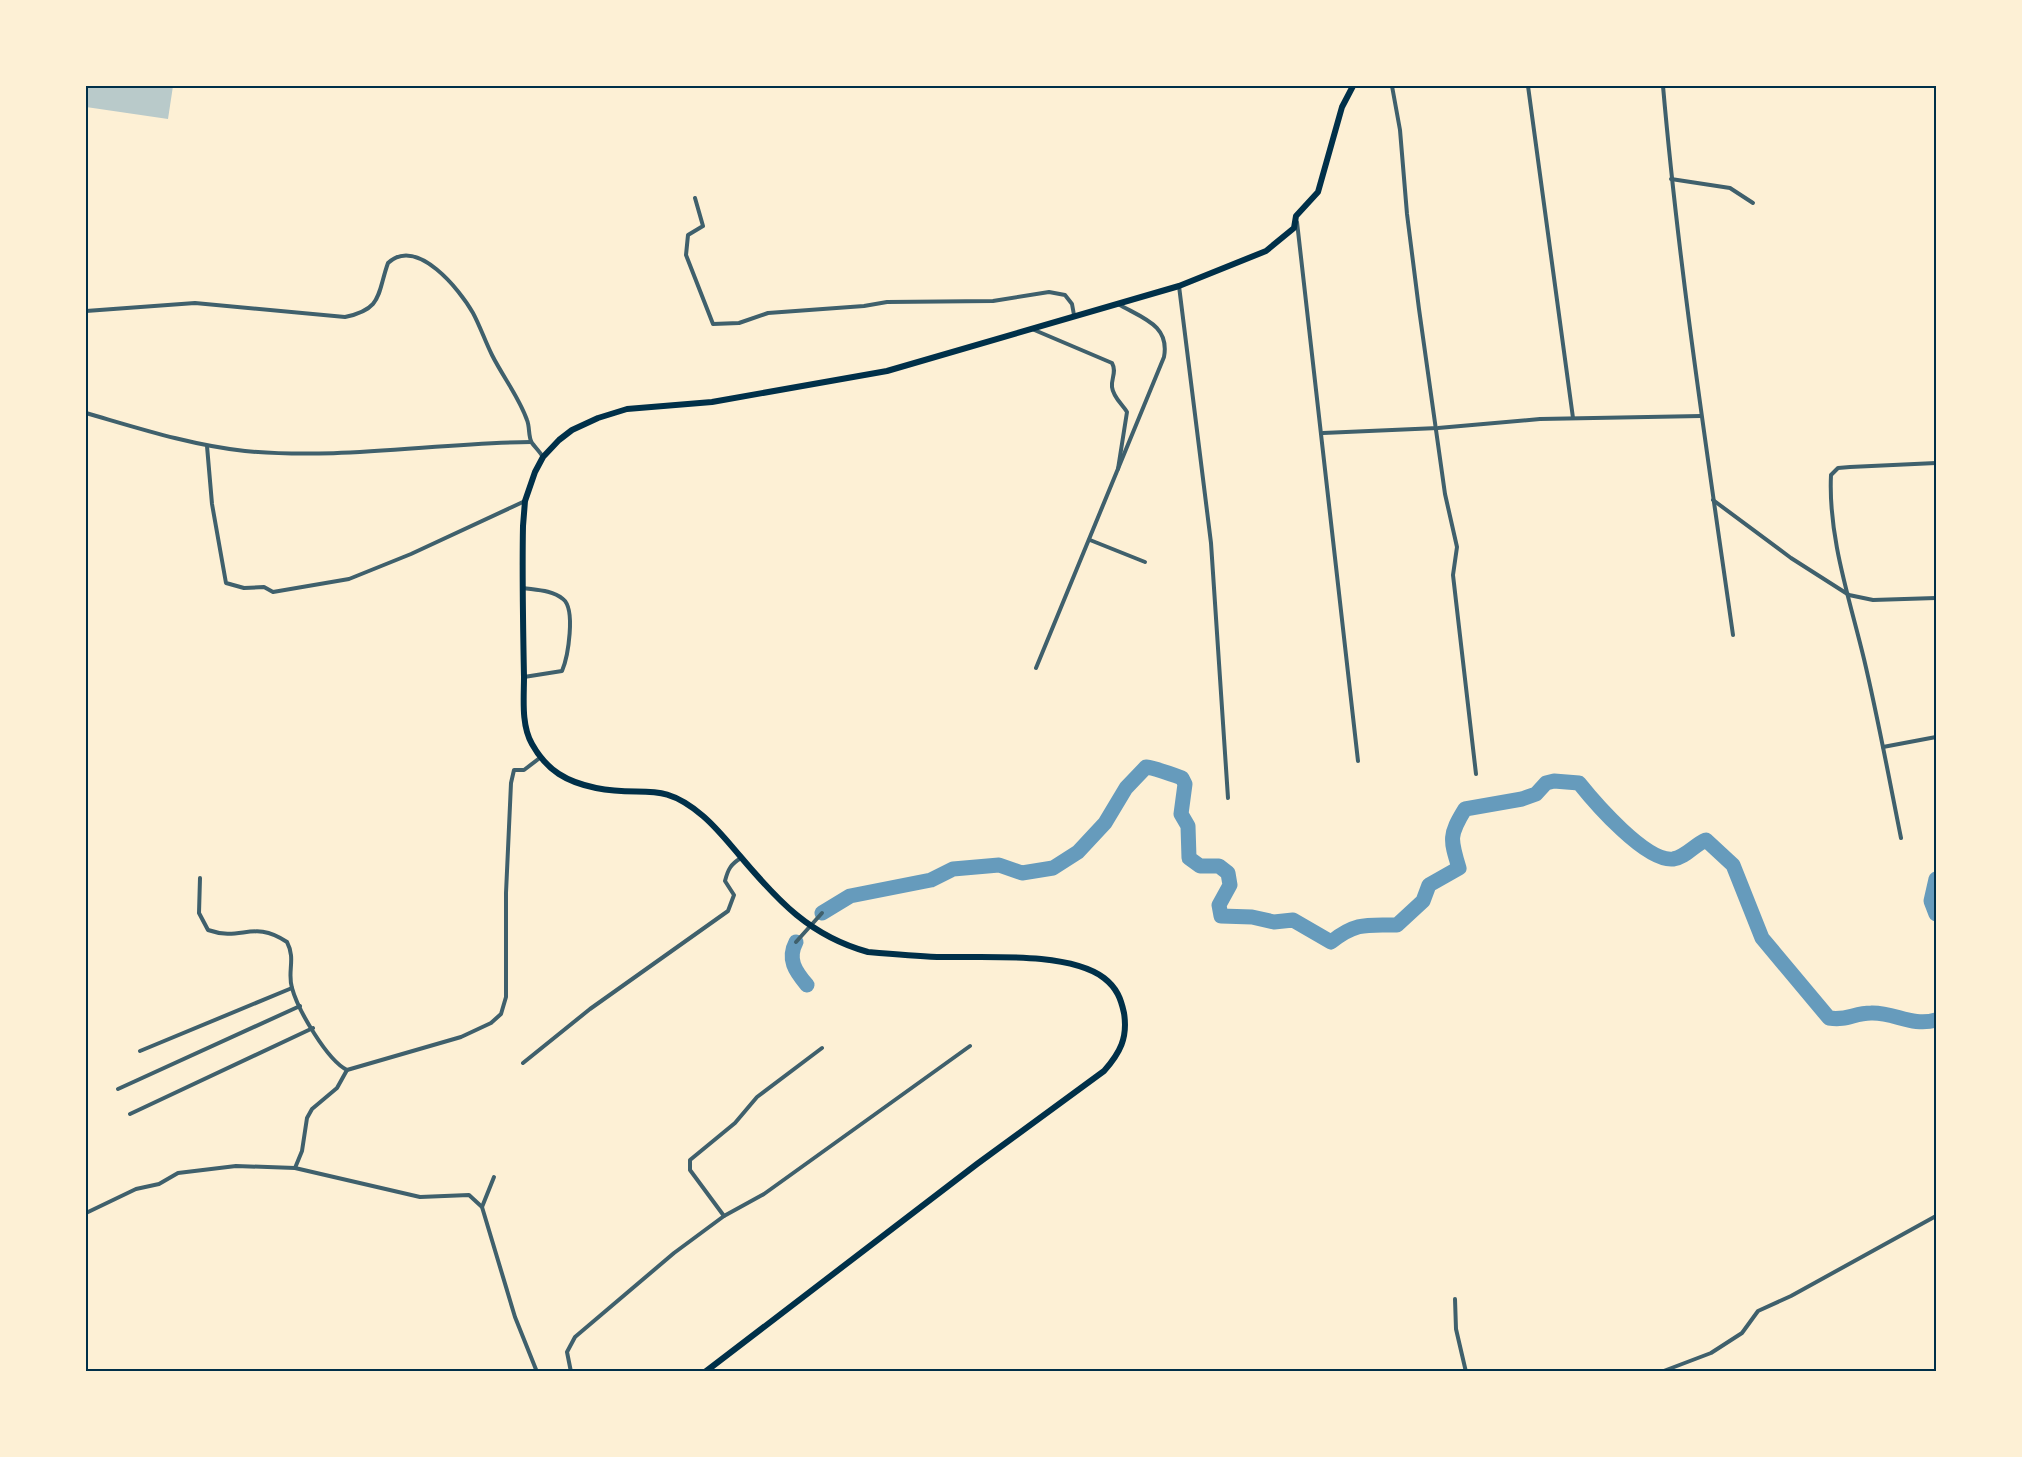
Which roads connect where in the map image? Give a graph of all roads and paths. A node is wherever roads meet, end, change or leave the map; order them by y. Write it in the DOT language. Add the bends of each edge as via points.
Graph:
graph roads {
  1 [pos="1353,86"];
  2 [pos="1392,86"];
  3 [pos="1528,86"];
  4 [pos="1663,86"];
  5 [pos="1671,179"];
  6 [pos="695,198"];
  7 [pos="1753,203"];
  8 [pos="1296,216"];
  9 [pos="1179,286"];
  10 [pos="1115,302"];
  11 [pos="86,311"];
  12 [pos="1074,315"];
  13 [pos="1031,328"];
  14 [pos="86,413"];
  15 [pos="1701,416"];
  16 [pos="1573,418"];
  17 [pos="1438,428"];
  18 [pos="1323,433"];
  19 [pos="531,442"];
  20 [pos="207,446"];
  21 [pos="543,457"];
  22 [pos="1936,463"];
  23 [pos="1116,478"];
  24 [pos="1713,500"];
  25 [pos="525,501"];
  26 [pos="1090,540"];
  27 [pos="1145,562"];
  28 [pos="522,588"];
  29 [pos="1849,595"];
  30 [pos="1936,598"];
  31 [pos="1732,635"];
  32 [pos="1036,668"];
  33 [pos="524,676"];
  34 [pos="1936,736"];
  35 [pos="1883,747"];
  36 [pos="541,757"];
  37 [pos="1358,761"];
  38 [pos="1476,774"];
  39 [pos="1228,798"];
  40 [pos="1901,838"];
  41 [pos="741,858"];
  42 [pos="200,878"];
  43 [pos="822,913"];
  44 [pos="796,942"];
  45 [pos="292,988"];
  46 [pos="300,1006"];
  47 [pos="313,1028"];
  48 [pos="970,1046"];
  49 [pos="822,1048"];
  50 [pos="140,1051"];
  51 [pos="523,1064"];
  52 [pos="347,1070"];
  53 [pos="118,1089"];
  54 [pos="130,1113"];
  55 [pos="295,1168"];
  56 [pos="494,1177"];
  57 [pos="482,1207"];
  58 [pos="86,1213"];
  59 [pos="724,1216"];
  60 [pos="1936,1216"];
  61 [pos="1455,1299"];
  62 [pos="537,1371"];
  63 [pos="571,1371"];
  64 [pos="705,1371"];
  65 [pos="1466,1371"];
  66 [pos="1661,1371"];
  1 -- 8 [label="highway" via="1342,107 1318,192"];
  2 -- 17 [label="street"];
  3 -- 16 [label="street"];
  4 -- 5 [label="street"];
  5 -- 7 [label="street" via="1730,188"];
  5 -- 15 [label="street"];
  6 -- 12 [label="street" via="703,226 688,236 686,255 713,324 739,323 768,313 887,302 993,301 1049,292 1065,295"];
  8 -- 9 [label="highway" via="1294,228 1266,251"];
  8 -- 18 [label="street"];
  9 -- 10 [label="highway"];
  9 -- 39 [label="street" via="1211,543"];
  10 -- 12 [label="highway"];
  10 -- 23 [label="street" via="1159,329 1166,343 1154,386"];
  11 -- 19 [label="street" via="195,303 345,317 363,312 377,301 392,260 415,257 440,272 473,313 528,422"];
  12 -- 13 [label="highway"];
  13 -- 21 [label="highway" via="887,371 712,402 627,409 572,430"];
  13 -- 23 [label="street" via="1112,363 1115,368 1111,384 1126,412"];
  14 -- 20 [label="street"];
  15 -- 16 [label="street"];
  15 -- 24 [label="street"];
  16 -- 17 [label="street"];
  17 -- 18 [label="street"];
  17 -- 38 [label="street" via="1445,494 1457,547 1453,575"];
  18 -- 37 [label="street"];
  19 -- 20 [label="street" via="330,452"];
  19 -- 21 [label="street"];
  20 -- 25 [label="street" via="220,557 226,583 234,587 264,587 273,592 349,579"];
  21 -- 25 [label="highway"];
  22 -- 29 [label="street" via="1834,470 1831,506"];
  23 -- 26 [label="street"];
  24 -- 29 [label="street"];
  24 -- 31 [label="street"];
  25 -- 28 [label="highway"];
  26 -- 27 [label="street"];
  26 -- 32 [label="street"];
  28 -- 33 [label="highway"];
  28 -- 33 [label="street" via="564,599 570,619 562,671"];
  29 -- 30 [label="street" via="1873,600"];
  29 -- 35 [label="street"];
  33 -- 36 [label="highway" via="525,718 531,742"];
  34 -- 35 [label="street"];
  35 -- 40 [label="street"];
  36 -- 41 [label="highway" via="561,778 579,785 657,792 682,799"];
  36 -- 52 [label="street" via="524,770 513,770 506,893 506,997 501,1014 461,1037"];
  41 -- 51 [label="street" via="731,864 725,880 734,895 728,911 590,1009"];
  41 -- 64 [label="highway" via="800,919 843,945 868,952 1045,959 1075,966 1103,977 1113,986 1126,1024 1116,1057 1096,1077"];
  42 -- 45 [label="street" via="199,913 208,930 223,935 264,930 281,938 293,959"];
  43 -- 44 [label="street"];
  45 -- 46 [label="street"];
  45 -- 50 [label="street"];
  46 -- 47 [label="street"];
  46 -- 53 [label="street"];
  47 -- 52 [label="street" via="333,1061"];
  47 -- 54 [label="street"];
  48 -- 59 [label="street" via="764,1194"];
  49 -- 59 [label="street" via="757,1098 735,1124 690,1160 690,1170"];
  52 -- 55 [label="street" via="337,1088 307,1118"];
  55 -- 57 [label="street" via="420,1197 463,1194"];
  55 -- 58 [label="street" via="236,1166 178,1173"];
  56 -- 57 [label="street"];
  57 -- 62 [label="street" via="515,1317"];
  59 -- 63 [label="street" via="575,1337 567,1352"];
  60 -- 66 [label="street" via="1755,1313 1742,1333 1711,1353"];
  61 -- 65 [label="street" via="1456,1329"];
}
